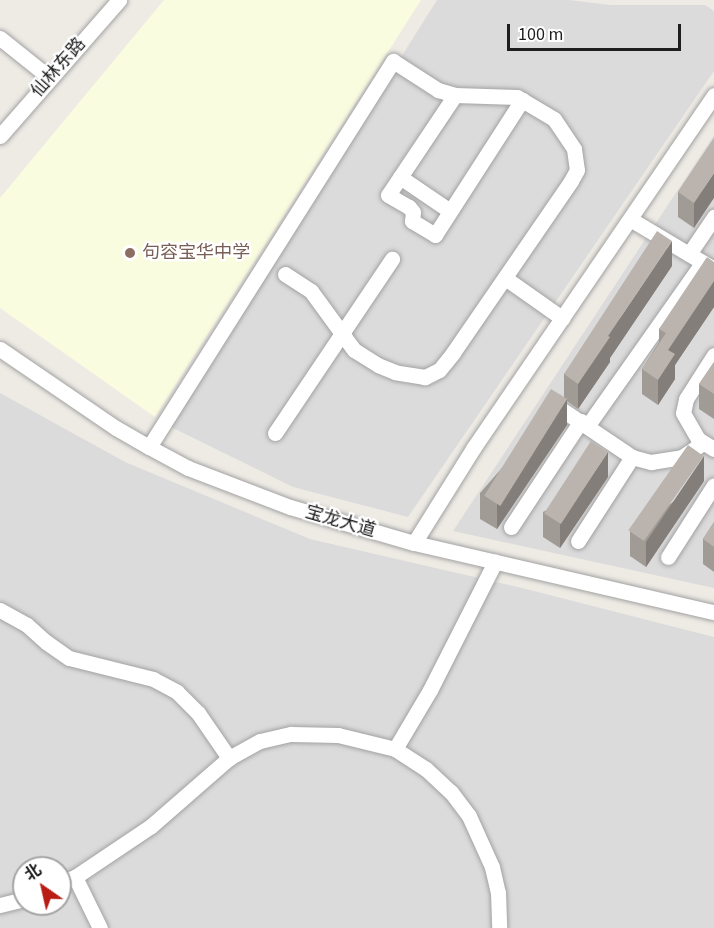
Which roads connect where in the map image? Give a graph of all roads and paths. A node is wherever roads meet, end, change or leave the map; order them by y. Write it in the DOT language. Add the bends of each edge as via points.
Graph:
graph roads {
  1 [pos="119,0"];
  2 [pos="0,38"];
  3 [pos="50,78"];
  4 [pos="455,95"];
  5 [pos="714,95"];
  6 [pos="522,100"];
  7 [pos="0,136"];
  8 [pos="400,177"];
  9 [pos="450,211"];
  10 [pos="714,217"];
  11 [pos="630,219"];
  12 [pos="689,254"];
  13 [pos="392,259"];
  14 [pos="709,265"];
  15 [pos="285,274"];
  16 [pos="505,278"];
  17 [pos="562,318"];
  18 [pos="341,335"];
  19 [pos="0,349"];
  20 [pos="714,355"];
  21 [pos="555,405"];
  22 [pos="584,423"];
  23 [pos="275,433"];
  24 [pos="710,444"];
  25 [pos="149,447"];
  26 [pos="632,457"];
  27 [pos="714,485"];
  28 [pos="511,527"];
  29 [pos="578,541"];
  30 [pos="414,543"];
  31 [pos="668,557"];
  32 [pos="495,562"];
  33 [pos="0,610"];
  34 [pos="714,612"];
  35 [pos="395,750"];
  36 [pos="229,758"];
  37 [pos="75,877"];
  38 [pos="72,878"];
  39 [pos="100,928"];
  40 [pos="499,928"];
  1 -- 3 [label="street, 仙林东路"];
  2 -- 3 [label="street"];
  3 -- 7 [label="street, 仙林东路"];
  4 -- 6 [label="street"];
  4 -- 8 [label="street"];
  4 -- 25 [label="street" via="438,90 393,61"];
  5 -- 11 [label="street"];
  6 -- 9 [label="street"];
  6 -- 16 [label="street" via="560,126 574,149 577,170"];
  8 -- 9 [label="street"];
  8 -- 9 [label="street" via="388,195 409,207 412,221 435,235"];
  10 -- 12 [label="street"];
  11 -- 12 [label="street"];
  11 -- 17 [label="street"];
  12 -- 14 [label="street"];
  13 -- 18 [label="street"];
  14 -- 22 [label="street"];
  15 -- 18 [label="street" via="311,291"];
  16 -- 17 [label="street"];
  16 -- 18 [label="street" via="453,353 439,370 425,377 378,365 354,350"];
  17 -- 30 [label="street"];
  18 -- 23 [label="street"];
  19 -- 25 [label="street, 宝龙大道"];
  20 -- 24 [label="street" via="686,399 683,413 689,428"];
  21 -- 22 [label="street"];
  22 -- 26 [label="street"];
  22 -- 28 [label="street"];
  24 -- 26 [label="street" via="667,461"];
  25 -- 30 [label="street, 宝龙大道" via="188,468 290,507"];
  26 -- 29 [label="street"];
  27 -- 31 [label="street"];
  30 -- 32 [label="street, 宝龙大道"];
  32 -- 34 [label="street, 宝龙大道"];
  32 -- 35 [label="street"];
  33 -- 36 [label="street" via="27,625 69,658 153,679 177,692 198,713"];
  35 -- 36 [label="street" via="338,735 291,734 260,741"];
  35 -- 40 [label="street" via="451,792 469,816 492,867 498,892"];
  36 -- 37 [label="street" via="151,826"];
  37 -- 38 [label="street"];
  37 -- 39 [label="street"];
}
